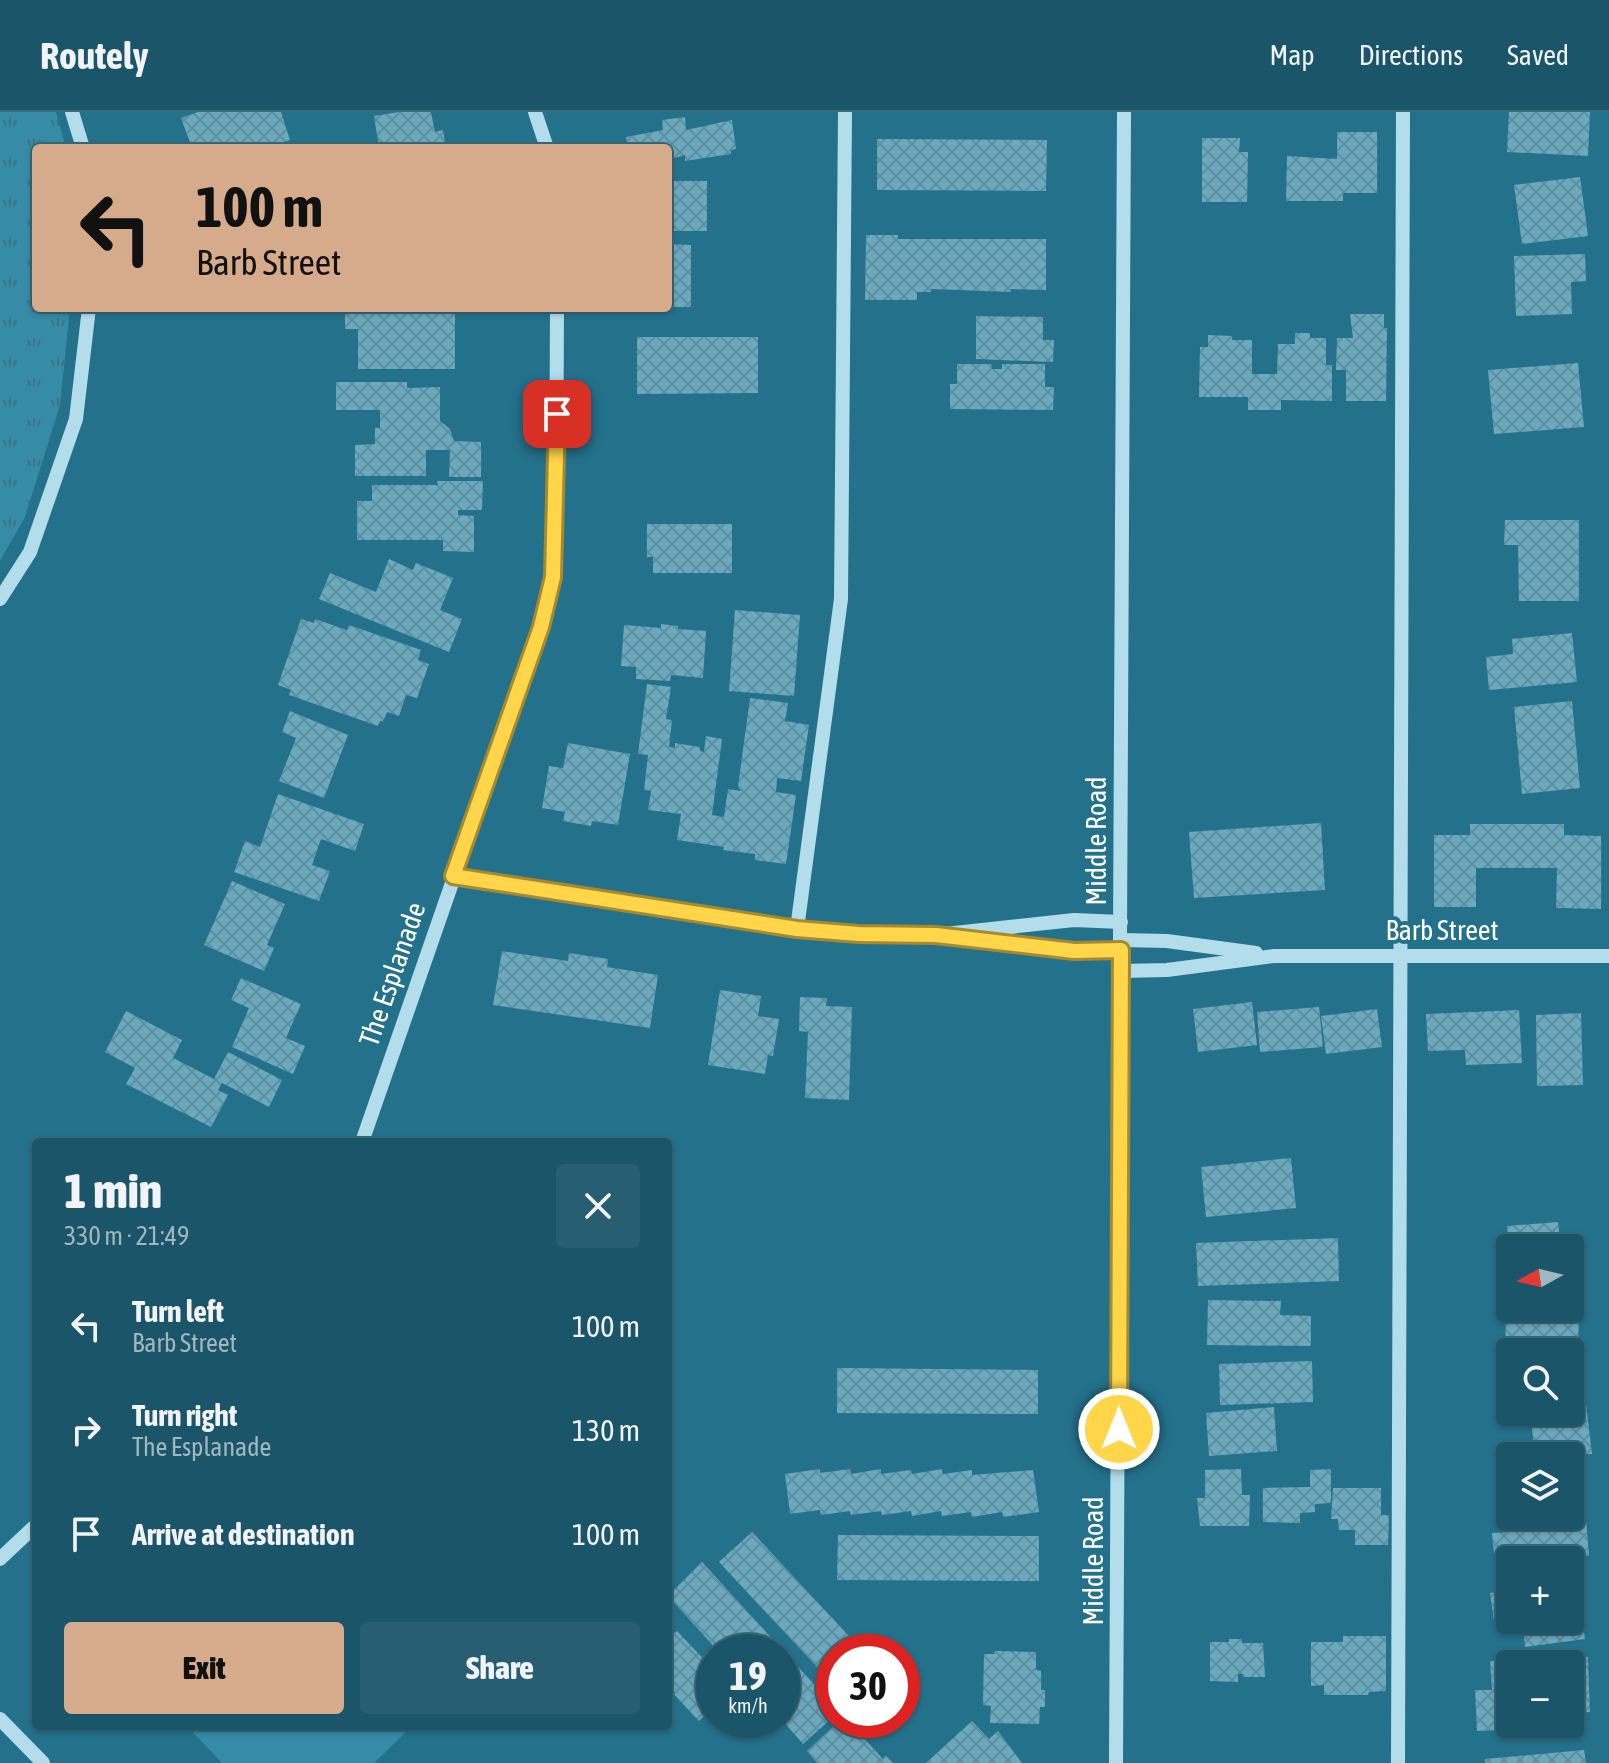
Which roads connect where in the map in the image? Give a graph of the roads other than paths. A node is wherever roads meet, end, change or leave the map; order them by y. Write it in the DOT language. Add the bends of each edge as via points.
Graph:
graph roads {
  1 [pos="72,112"];
  2 [pos="535,112"];
  3 [pos="845,112"];
  4 [pos="1124,112"];
  5 [pos="1403,112"];
  6 [pos="82,144"];
  7 [pos="546,144"];
  8 [pos="89,312"];
  9 [pos="557,312"];
  10 [pos="0,599"];
  11 [pos="453,876"];
  12 [pos="1121,922"];
  13 [pos="797,929"];
  14 [pos="936,935"];
  15 [pos="1121,945"];
  16 [pos="1274,956"];
  17 [pos="1401,956"];
  18 [pos="1609,956"];
  19 [pos="1121,971"];
  20 [pos="363,1138"];
  21 [pos="32,1529"];
  22 [pos="0,1559"];
  23 [pos="0,1719"];
  24 [pos="43,1763"];
  25 [pos="1116,1763"];
  26 [pos="1398,1763"];
  1 -- 6 [label="street"];
  2 -- 7 [label="street"];
  3 -- 13 [label="street" via="841,599"];
  4 -- 12 [label="street, Middle Road"];
  5 -- 17 [label="street"];
  8 -- 10 [label="street" via="76,419 30,552"];
  9 -- 11 [label="street, The Esplanade" via="553,577 541,627"];
  11 -- 13 [label="street, Barb Street"];
  11 -- 20 [label="street, The Esplanade"];
  12 -- 14 [label="street, Barb Street" via="1074,920"];
  12 -- 15 [label="street, Middle Road"];
  13 -- 14 [label="street, Barb Street"];
  14 -- 15 [label="street, Barb Street" via="1074,951"];
  15 -- 16 [label="street, Barb Street" via="1167,941"];
  15 -- 19 [label="street, Middle Road"];
  16 -- 17 [label="street, Barb Street"];
  16 -- 19 [label="street, Barb Street"];
  17 -- 18 [label="street, Barb Street"];
  17 -- 26 [label="street"];
  19 -- 25 [label="street, Middle Road"];
  21 -- 22 [label="street"];
  23 -- 24 [label="street"];
}
